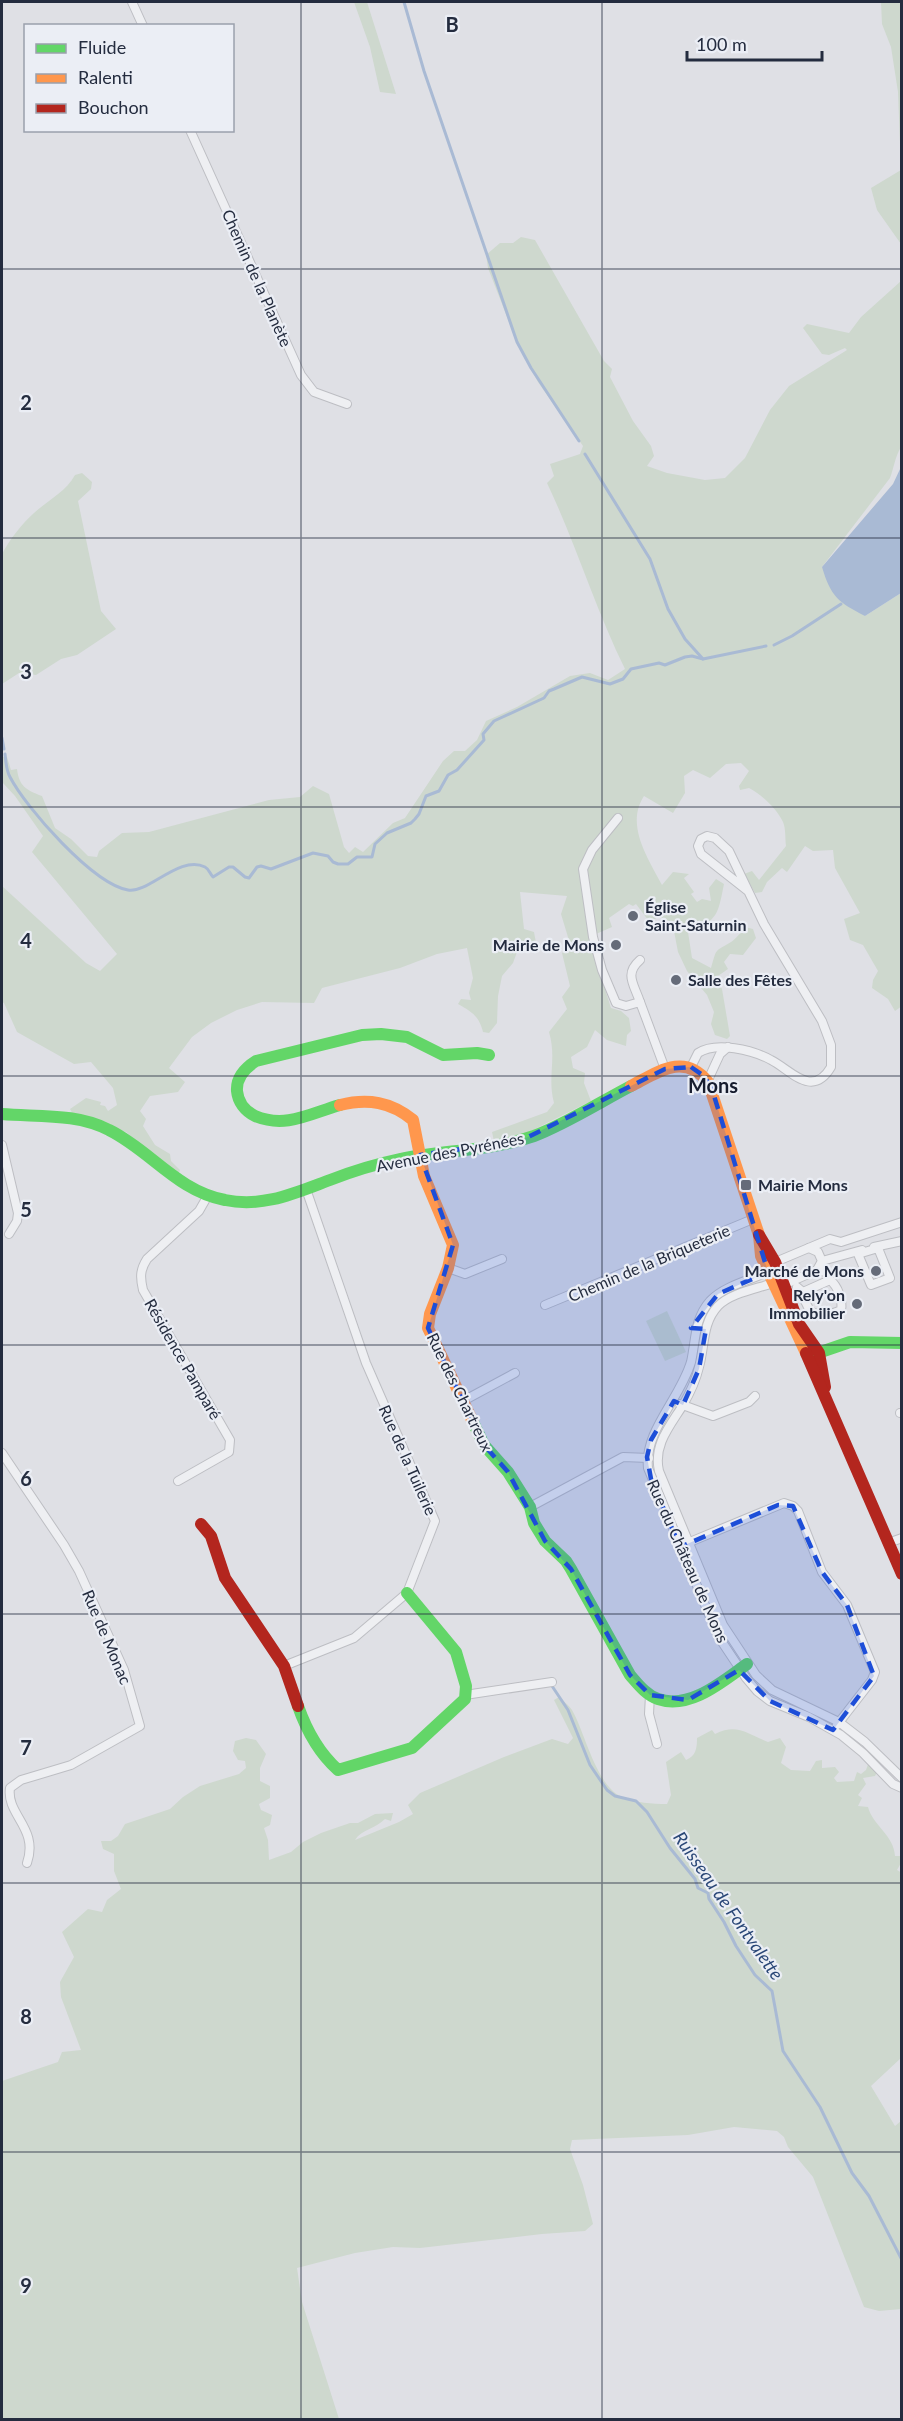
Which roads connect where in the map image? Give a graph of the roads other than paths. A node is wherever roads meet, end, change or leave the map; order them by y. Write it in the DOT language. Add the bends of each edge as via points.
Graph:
graph roads {
  1 [pos="132,2"];
  2 [pos="142,24"];
  3 [pos="191,132"];
  4 [pos="347,404"];
  5 [pos="618,818"];
  6 [pos="748,891"];
  7 [pos="640,960"];
  8 [pos="640,1002"];
  9 [pos="728,1047"];
  10 [pos="489,1055"];
  11 [pos="691,1067"];
  12 [pos="665,1069"];
  13 [pos="708,1080"];
  14 [pos="2,1114"];
  15 [pos="2,1145"];
  16 [pos="420,1155"];
  17 [pos="306,1189"];
  18 [pos="207,1197"];
  19 [pos="753,1219"];
  20 [pos="902,1222"];
  21 [pos="9,1234"];
  22 [pos="902,1241"];
  23 [pos="809,1248"];
  24 [pos="858,1254"];
  25 [pos="502,1258"];
  26 [pos="822,1261"];
  27 [pos="448,1268"];
  28 [pos="817,1270"];
  29 [pos="779,1275"];
  30 [pos="830,1280"];
  31 [pos="800,1292"];
  32 [pos="724,1296"];
  33 [pos="545,1305"];
  34 [pos="696,1328"];
  35 [pos="706,1329"];
  36 [pos="902,1343"];
  37 [pos="813,1355"];
  38 [pos="515,1373"];
  39 [pos="755,1396"];
  40 [pos="464,1401"];
  41 [pos="678,1403"];
  42 [pos="2,1452"];
  43 [pos="647,1457"];
  44 [pos="656,1458"];
  45 [pos="178,1481"];
  46 [pos="530,1507"];
  47 [pos="201,1524"];
  48 [pos="902,1538"];
  49 [pos="689,1543"];
  50 [pos="888,1543"];
  51 [pos="680,1547"];
  52 [pos="902,1574"];
  53 [pos="407,1593"];
  54 [pos="284,1666"];
  55 [pos="743,1666"];
  56 [pos="552,1682"];
  57 [pos="465,1695"];
  58 [pos="650,1695"];
  59 [pos="840,1722"];
  60 [pos="833,1730"];
  61 [pos="657,1744"];
  62 [pos="902,1778"];
  63 [pos="902,1788"];
  64 [pos="27,1863"];
  1 -- 2 [label="street"];
  3 -- 4 [label="street, Chemin de la Planète" via="301,375 314,392"];
  5 -- 8 [label="street" via="586,859 583,877 593,937 616,1003 626,1006"];
  6 -- 6 [label="street" via="726,847 711,836 700,840 701,854"];
  6 -- 9 [label="street" via="825,1028 832,1063 822,1078 804,1081 766,1057"];
  7 -- 8 [label="street" via="630,975"];
  8 -- 12 [label="street"];
  9 -- 11 [label="street" via="703,1050"];
  9 -- 13 [label="street" via="720,1054"];
  10 -- 16 [label="street, Rue des Chartreux" via="440,1055 404,1036 379,1033 264,1058 249,1065 240,1076 237,1090 242,1106 253,1115 275,1122 296,1122 356,1101 392,1107 413,1120"];
  11 -- 12 [label="street, Avenue des Pyrénées" via="676,1065"];
  11 -- 13 [label="street"];
  12 -- 16 [label="street, Avenue des Pyrénées" via="536,1135 489,1147"];
  13 -- 19 [label="street"];
  14 -- 18 [label="street, Avenue des Pyrénées" via="80,1120 105,1128 128,1141 180,1183"];
  15 -- 21 [label="street" via="18,1213"];
  16 -- 17 [label="street, Avenue des Pyrénées" via="373,1165"];
  16 -- 27 [label="street, Rue des Chartreux" via="430,1192 453,1245"];
  17 -- 18 [label="street, Avenue des Pyrénées" via="261,1203"];
  17 -- 53 [label="street, Rue de la Tuilerie" via="366,1363 434,1516 434,1527"];
  18 -- 45 [label="street, Résidence Pamparé" via="199,1211 141,1269 143,1290 230,1440 229,1452"];
  19 -- 29 [label="street" via="761,1256"];
  19 -- 33 [label="street, Chemin de la Briqueterie"];
  20 -- 23 [label="street" via="841,1242 830,1239"];
  22 -- 26 [label="street"];
  23 -- 26 [label="street" via="818,1252"];
  23 -- 29 [label="street"];
  24 -- 24 [label="street" via="871,1286 890,1278 878,1248"];
  25 -- 27 [label="street" via="465,1274"];
  26 -- 28 [label="street"];
  27 -- 40 [label="street, Rue des Chartreux" via="428,1328"];
  28 -- 29 [label="street"];
  28 -- 30 [label="street" via="822,1270"];
  29 -- 31 [label="street"];
  29 -- 32 [label="street, Rue du Château de Mons"];
  29 -- 37 [label="street"];
  30 -- 31 [label="street"];
  30 -- 31 [label="street" via="843,1304 834,1313 815,1314 806,1307"];
  32 -- 34 [label="street, Rue du Château de Mons" via="706,1306"];
  32 -- 35 [label="street, Rue du Château de Mons"];
  34 -- 35 [label="street"];
  34 -- 41 [label="street, Rue du Château de Mons"];
  35 -- 41 [label="street, Rue du Château de Mons" via="699,1369"];
  36 -- 37 [label="street" via="850,1342"];
  37 -- 50 [label="street"];
  38 -- 40 [label="street"];
  39 -- 41 [label="street" via="713,1416"];
  40 -- 46 [label="street, Rue des Chartreux" via="484,1445 508,1472"];
  41 -- 43 [label="street, Rue du Château de Mons" via="655,1432"];
  41 -- 44 [label="street, Rue du Château de Mons"];
  42 -- 64 [label="street, Rue de Monac" via="79,1572 124,1670 140,1726 71,1765 21,1780 10,1788 11,1800 29,1837"];
  43 -- 44 [label="street"];
  43 -- 46 [label="street" via="617,1460"];
  43 -- 51 [label="street, Rue du Château de Mons" via="651,1479"];
  44 -- 49 [label="street, Rue du Château de Mons"];
  46 -- 58 [label="street, Rue des Chartreux" via="544,1541 566,1561 635,1683"];
  47 -- 54 [label="street" via="212,1536 225,1578"];
  48 -- 50 [label="street"];
  49 -- 51 [label="street"];
  49 -- 55 [label="street, Rue du Château de Mons"];
  49 -- 59 [label="street" via="784,1503 798,1511 822,1572 847,1605 874,1672"];
  50 -- 52 [label="street"];
  51 -- 55 [label="street, Rue du Château de Mons" via="718,1636"];
  53 -- 54 [label="street, Rue de la Tuilerie" via="354,1638"];
  53 -- 57 [label="street" via="456,1653"];
  54 -- 57 [label="street" via="305,1726 338,1770 412,1748"];
  55 -- 58 [label="street" via="706,1693 688,1700 670,1702"];
  55 -- 59 [label="street, Rue du Château de Mons" via="772,1690"];
  55 -- 60 [label="street, Rue du Château de Mons" via="757,1691 770,1701"];
  56 -- 57 [label="street"];
  58 -- 61 [label="street" via="649,1714"];
  59 -- 60 [label="street"];
  59 -- 62 [label="street, Rue du Château de Mons"];
  60 -- 63 [label="street, Rue du Château de Mons"];
}
